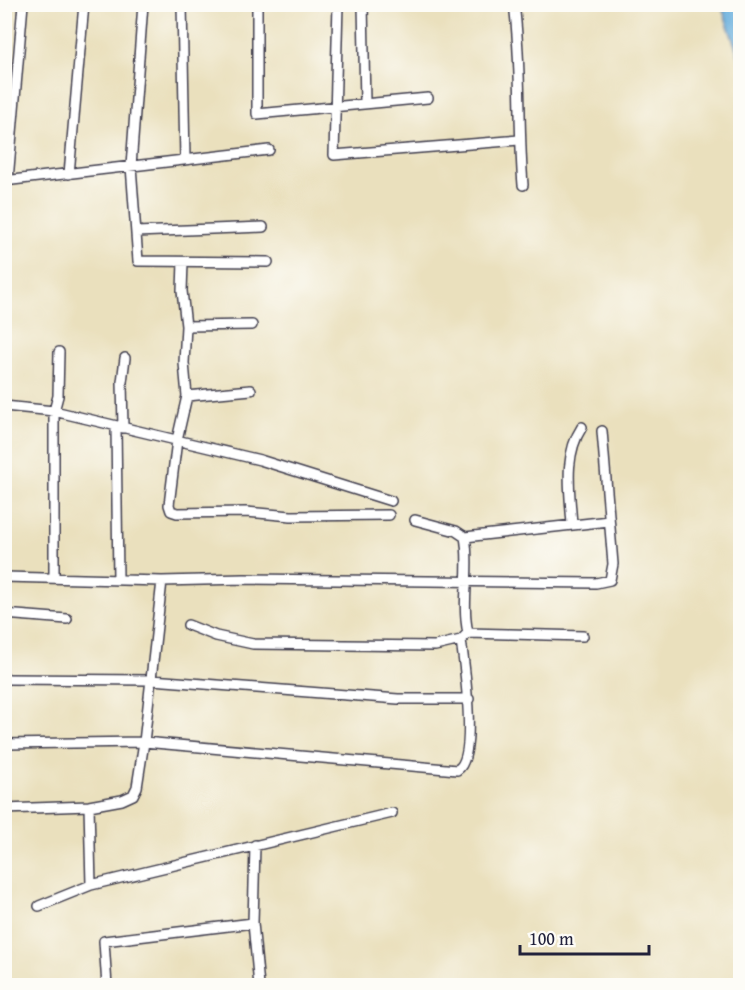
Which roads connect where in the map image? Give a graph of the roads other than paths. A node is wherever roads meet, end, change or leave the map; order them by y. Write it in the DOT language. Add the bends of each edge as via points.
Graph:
graph roads {
  1 [pos="23,4"];
  2 [pos="84,4"];
  3 [pos="143,4"];
  4 [pos="182,4"];
  5 [pos="257,4"];
  6 [pos="338,4"];
  7 [pos="363,4"];
  8 [pos="514,4"];
  9 [pos="428,98"];
  10 [pos="365,104"];
  11 [pos="337,105"];
  12 [pos="519,140"];
  13 [pos="269,150"];
  14 [pos="185,160"];
  15 [pos="131,166"];
  16 [pos="69,174"];
  17 [pos="6,181"];
  18 [pos="523,185"];
  19 [pos="263,227"];
  20 [pos="136,232"];
  21 [pos="183,262"];
  22 [pos="268,262"];
  23 [pos="186,326"];
  24 [pos="252,326"];
  25 [pos="59,352"];
  26 [pos="125,358"];
  27 [pos="251,390"];
  28 [pos="188,396"];
  29 [pos="4,406"];
  30 [pos="54,411"];
  31 [pos="582,427"];
  32 [pos="120,428"];
  33 [pos="602,431"];
  34 [pos="177,440"];
  35 [pos="392,501"];
  36 [pos="389,515"];
  37 [pos="415,520"];
  38 [pos="609,521"];
  39 [pos="572,525"];
  40 [pos="465,537"];
  41 [pos="4,577"];
  42 [pos="54,578"];
  43 [pos="118,579"];
  44 [pos="162,580"];
  45 [pos="465,580"];
  46 [pos="4,614"];
  47 [pos="67,619"];
  48 [pos="188,625"];
  49 [pos="468,633"];
  50 [pos="583,636"];
  51 [pos="461,640"];
  52 [pos="4,679"];
  53 [pos="152,680"];
  54 [pos="469,699"];
  55 [pos="144,742"];
  56 [pos="4,744"];
  57 [pos="89,806"];
  58 [pos="4,809"];
  59 [pos="392,813"];
  60 [pos="255,845"];
  61 [pos="91,885"];
  62 [pos="39,906"];
  63 [pos="253,923"];
  64 [pos="107,986"];
  65 [pos="259,986"];
  1 -- 17 [label="street"];
  2 -- 16 [label="street"];
  3 -- 15 [label="street"];
  4 -- 14 [label="street"];
  5 -- 11 [label="street" via="257,114"];
  6 -- 11 [label="street"];
  7 -- 10 [label="street"];
  8 -- 12 [label="street"];
  9 -- 10 [label="street"];
  10 -- 11 [label="street"];
  11 -- 12 [label="street" via="334,155"];
  12 -- 18 [label="street"];
  13 -- 14 [label="street"];
  14 -- 15 [label="street"];
  15 -- 16 [label="street"];
  15 -- 20 [label="street"];
  16 -- 17 [label="street"];
  19 -- 20 [label="street"];
  20 -- 21 [label="street" via="138,261"];
  21 -- 22 [label="street"];
  21 -- 23 [label="street"];
  23 -- 24 [label="street"];
  23 -- 28 [label="street" via="184,363"];
  25 -- 30 [label="street"];
  26 -- 32 [label="street"];
  27 -- 28 [label="street"];
  28 -- 34 [label="street"];
  29 -- 30 [label="street"];
  30 -- 32 [label="street"];
  30 -- 42 [label="street"];
  31 -- 39 [label="street" via="576,435 568,476"];
  32 -- 34 [label="street"];
  32 -- 43 [label="street"];
  33 -- 38 [label="street"];
  34 -- 35 [label="street" via="260,460"];
  34 -- 36 [label="street" via="171,511"];
  37 -- 40 [label="street"];
  38 -- 39 [label="street"];
  38 -- 45 [label="street" via="613,564 610,580"];
  39 -- 40 [label="street"];
  40 -- 45 [label="street"];
  41 -- 42 [label="street"];
  42 -- 43 [label="street"];
  43 -- 44 [label="street"];
  44 -- 45 [label="street"];
  44 -- 53 [label="street"];
  45 -- 49 [label="street"];
  46 -- 47 [label="street"];
  48 -- 51 [label="street" via="216,636 267,645 435,646"];
  49 -- 50 [label="street"];
  49 -- 51 [label="street"];
  51 -- 54 [label="street"];
  52 -- 53 [label="street"];
  53 -- 54 [label="street" via="398,699"];
  53 -- 55 [label="street"];
  54 -- 55 [label="street" via="464,764 457,770"];
  55 -- 56 [label="street"];
  55 -- 57 [label="street" via="133,795 122,801"];
  57 -- 58 [label="street"];
  57 -- 61 [label="street"];
  59 -- 60 [label="street"];
  60 -- 61 [label="street"];
  60 -- 63 [label="street"];
  61 -- 62 [label="street"];
  63 -- 64 [label="street" via="104,941"];
  63 -- 65 [label="street"];
}
